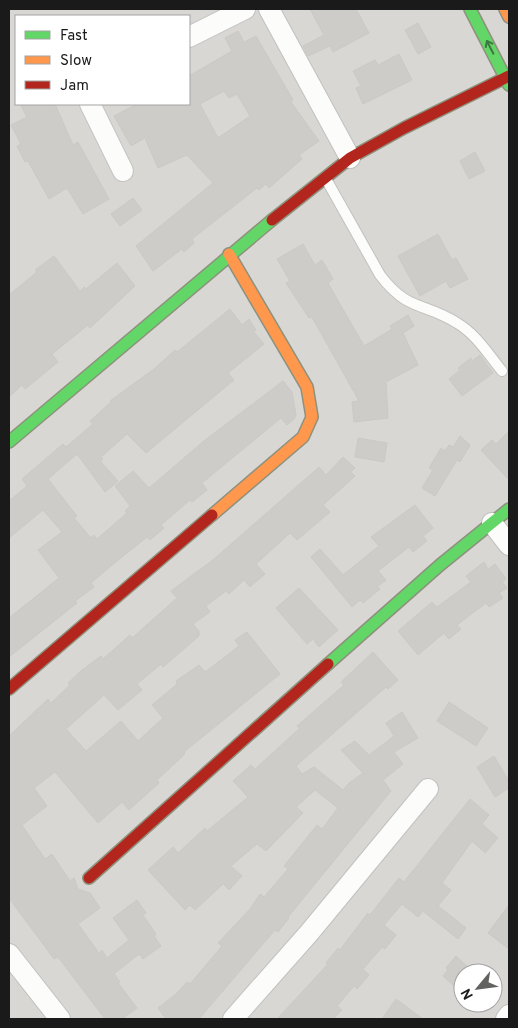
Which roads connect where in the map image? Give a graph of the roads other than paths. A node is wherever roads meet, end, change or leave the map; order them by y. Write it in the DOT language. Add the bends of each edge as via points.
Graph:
graph roads {
  1 [pos="245,9"];
  2 [pos="269,9"];
  3 [pos="470,9"];
  4 [pos="505,9"];
  5 [pos="509,17"];
  6 [pos="190,36"];
  7 [pos="508,79"];
  8 [pos="90,105"];
  9 [pos="350,158"];
  10 [pos="123,171"];
  11 [pos="325,177"];
  12 [pos="228,254"];
  13 [pos="502,371"];
  14 [pos="9,442"];
  15 [pos="509,509"];
  16 [pos="492,523"];
  17 [pos="509,545"];
  18 [pos="9,688"];
  19 [pos="428,789"];
  20 [pos="89,878"];
  21 [pos="9,954"];
  22 [pos="509,1015"];
  23 [pos="60,1019"];
  24 [pos="233,1019"];
  25 [pos="506,1019"];
  1 -- 6 [label="street"];
  2 -- 9 [label="street"];
  7 -- 3 [label="street, one-way"];
  4 -- 5 [label="street"];
  7 -- 9 [label="street" via="404,128"];
  8 -- 10 [label="street"];
  9 -- 11 [label="street"];
  11 -- 12 [label="street"];
  11 -- 13 [label="lane" via="391,289 405,300 458,323"];
  12 -- 14 [label="street"];
  12 -- 18 [label="street" via="307,387 312,417 309,427 303,437"];
  15 -- 16 [label="street"];
  16 -- 17 [label="street"];
  16 -- 20 [label="street" via="440,565"];
  19 -- 24 [label="street" via="322,918"];
  21 -- 23 [label="street"];
  22 -- 25 [label="street"];
}
